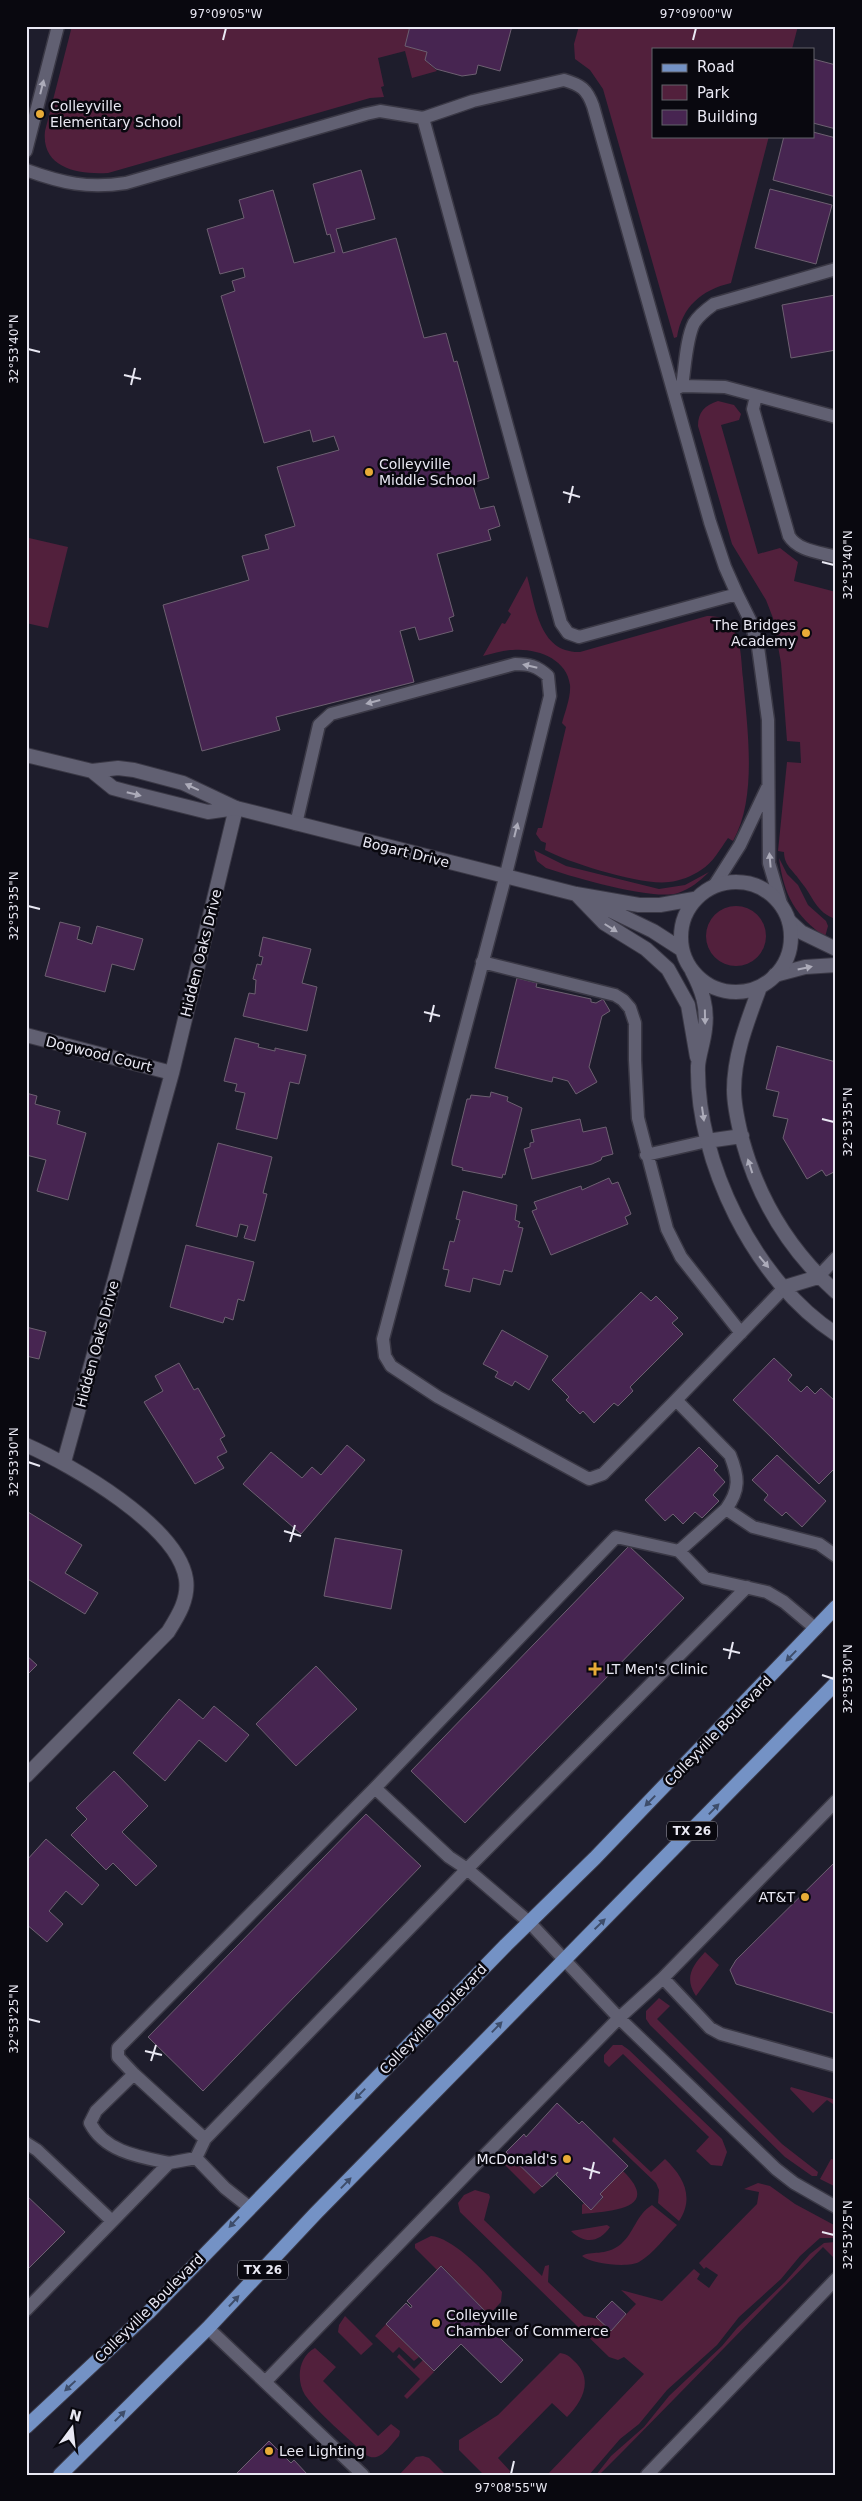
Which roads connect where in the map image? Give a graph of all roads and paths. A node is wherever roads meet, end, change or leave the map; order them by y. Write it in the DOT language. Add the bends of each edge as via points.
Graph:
graph roads {
  1 [pos="58,26"];
  2 [pos="423,118"];
  3 [pos="26,151"];
  4 [pos="26,170"];
  5 [pos="836,269"];
  6 [pos="677,388"];
  7 [pos="756,396"];
  8 [pos="836,417"];
  9 [pos="836,557"];
  10 [pos="738,594"];
  11 [pos="26,754"];
  12 [pos="92,771"];
  13 [pos="768,786"];
  14 [pos="236,808"];
  15 [pos="296,824"];
  16 [pos="505,878"];
  17 [pos="714,886"];
  18 [pos="576,894"];
  19 [pos="694,899"];
  20 [pos="782,907"];
  21 [pos="789,921"];
  22 [pos="681,949"];
  23 [pos="836,949"];
  24 [pos="482,962"];
  25 [pos="836,965"];
  26 [pos="692,971"];
  27 [pos="775,975"];
  28 [pos="760,987"];
  29 [pos="26,1035"];
  30 [pos="698,1065"];
  31 [pos="172,1073"];
  32 [pos="742,1136"];
  33 [pos="707,1141"];
  34 [pos="646,1155"];
  35 [pos="836,1258"];
  36 [pos="818,1277"];
  37 [pos="785,1287"];
  38 [pos="836,1292"];
  39 [pos="741,1333"];
  40 [pos="836,1334"];
  41 [pos="676,1400"];
  42 [pos="26,1445"];
  43 [pos="64,1462"];
  44 [pos="726,1509"];
  45 [pos="679,1551"];
  46 [pos="836,1556"];
  47 [pos="747,1587"];
  48 [pos="836,1607"];
  49 [pos="816,1629"];
  50 [pos="836,1683"];
  51 [pos="26,1776"];
  52 [pos="375,1788"];
  53 [pos="836,1801"];
  54 [pos="467,1869"];
  55 [pos="529,1922"];
  56 [pos="565,1958"];
  57 [pos="663,1978"];
  58 [pos="620,2018"];
  59 [pos="836,2066"];
  60 [pos="134,2074"];
  61 [pos="205,2139"];
  62 [pos="26,2144"];
  63 [pos="196,2158"];
  64 [pos="169,2163"];
  65 [pos="249,2207"];
  66 [pos="836,2207"];
  67 [pos="112,2221"];
  68 [pos="836,2279"];
  69 [pos="26,2310"];
  70 [pos="208,2328"];
  71 [pos="266,2380"];
  72 [pos="26,2427"];
  73 [pos="60,2475"];
  74 [pos="363,2475"];
  75 [pos="647,2475"];
  3 -- 1 [label="lane, one-way"];
  2 -- 4 [label="lane" via="380,111 126,183 105,186 85,186"];
  2 -- 6 [label="lane" via="473,101 552,81 574,83 589,93"];
  2 -- 10 [label="lane" via="561,623 568,633 579,637"];
  5 -- 6 [label="lane" via="714,304 694,323"];
  6 -- 7 [label="lane" via="725,387"];
  6 -- 10 [label="lane" via="713,531"];
  7 -- 8 [label="lane"];
  7 -- 9 [label="lane" via="753,409 789,536 801,547"];
  10 -- 13 [label="lane" via="758,646 768,720"];
  11 -- 12 [label="street, Bogart Drive"];
  14 -- 12 [label="street, Bogart Drive, one-way" via="183,783 134,770"];
  12 -- 14 [label="street, Bogart Drive, one-way" via="113,788 128,792 208,812"];
  13 -- 17 [label="lane" via="740,845"];
  20 -- 13 [label="lane, one-way" via="769,863"];
  14 -- 15 [label="street, Bogart Drive"];
  14 -- 31 [label="street, Hidden Oaks Drive"];
  15 -- 16 [label="street, Bogart Drive"];
  16 -- 15 [label="lane, one-way" via="550,696 548,676 528,664 515,664 331,714 319,725"];
  16 -- 18 [label="street, Bogart Drive"];
  16 -- 24 [label="lane"];
  17 -- 19 [label="street"];
  17 -- 20 [label="street" via="726,882 752,884 764,889"];
  18 -- 19 [label="street, Bogart Drive" via="639,905"];
  18 -- 22 [label="street, Bogart Drive" via="653,931"];
  18 -- 30 [label="street, one-way" via="604,924 646,949 668,969 688,1005"];
  19 -- 22 [label="street" via="682,922"];
  20 -- 21 [label="street"];
  21 -- 23 [label="street" via="801,932"];
  21 -- 27 [label="street" via="790,950"];
  22 -- 26 [label="street"];
  24 -- 34 [label="lane" via="614,995 630,1008 635,1023 636,1104"];
  24 -- 41 [label="lane" via="383,1338 385,1356 391,1366 438,1397 589,1479 602,1474"];
  27 -- 25 [label="street, one-way" via="805,967"];
  26 -- 28 [label="street" via="718,989 739,992"];
  26 -- 30 [label="street, one-way" via="703,992 705,1004 706,1028"];
  27 -- 28 [label="street"];
  28 -- 32 [label="street" via="735,1071 735,1108"];
  29 -- 31 [label="street, Dogwood Court"];
  30 -- 33 [label="street, one-way"];
  31 -- 43 [label="street, Hidden Oaks Drive"];
  32 -- 33 [label="street"];
  36 -- 32 [label="street, one-way" via="770,1210 755,1180"];
  33 -- 34 [label="lane"];
  33 -- 37 [label="street, one-way" via="733,1213 759,1256"];
  34 -- 39 [label="lane" via="672,1242"];
  35 -- 36 [label="lane"];
  36 -- 37 [label="street"];
  36 -- 38 [label="street"];
  37 -- 39 [label="lane"];
  37 -- 40 [label="street" via="805,1309"];
  39 -- 41 [label="lane"];
  41 -- 44 [label="lane" via="730,1455 736,1472 736,1488 735,1497"];
  42 -- 43 [label="street"];
  43 -- 51 [label="street" via="101,1485 167,1541 183,1570 186,1596 168,1632"];
  44 -- 45 [label="lane"];
  44 -- 46 [label="lane" via="753,1527 819,1544"];
  45 -- 47 [label="lane" via="705,1578"];
  45 -- 52 [label="lane" via="616,1537"];
  47 -- 49 [label="lane" via="767,1592 784,1602"];
  47 -- 54 [label="lane"];
  48 -- 49 [label="main road, Colleyville Boulevard"];
  49 -- 55 [label="main road, Colleyville Boulevard, one-way"];
  56 -- 50 [label="main road, TX 26, one-way"];
  52 -- 54 [label="lane" via="449,1857"];
  52 -- 60 [label="lane" via="118,2048 118,2056"];
  53 -- 57 [label="lane"];
  54 -- 55 [label="lane"];
  54 -- 61 [label="lane"];
  55 -- 56 [label="lane"];
  55 -- 65 [label="main road, Colleyville Boulevard, one-way"];
  56 -- 58 [label="lane"];
  70 -- 56 [label="main road, TX 26, one-way"];
  57 -- 58 [label="lane"];
  57 -- 59 [label="lane" via="710,2028 721,2034"];
  58 -- 66 [label="lane" via="776,2169"];
  58 -- 71 [label="lane"];
  60 -- 61 [label="lane"];
  60 -- 64 [label="lane" via="96,2111 90,2122 94,2131 125,2153"];
  61 -- 63 [label="lane"];
  62 -- 67 [label="lane" via="37,2150"];
  63 -- 64 [label="lane"];
  63 -- 65 [label="lane"];
  64 -- 67 [label="lane"];
  65 -- 72 [label="main road, Colleyville Boulevard, one-way" via="148,2313"];
  67 -- 69 [label="lane"];
  68 -- 75 [label="lane"];
  70 -- 71 [label="lane"];
  73 -- 70 [label="main road, TX 26, one-way"];
  71 -- 74 [label="lane"];
}
